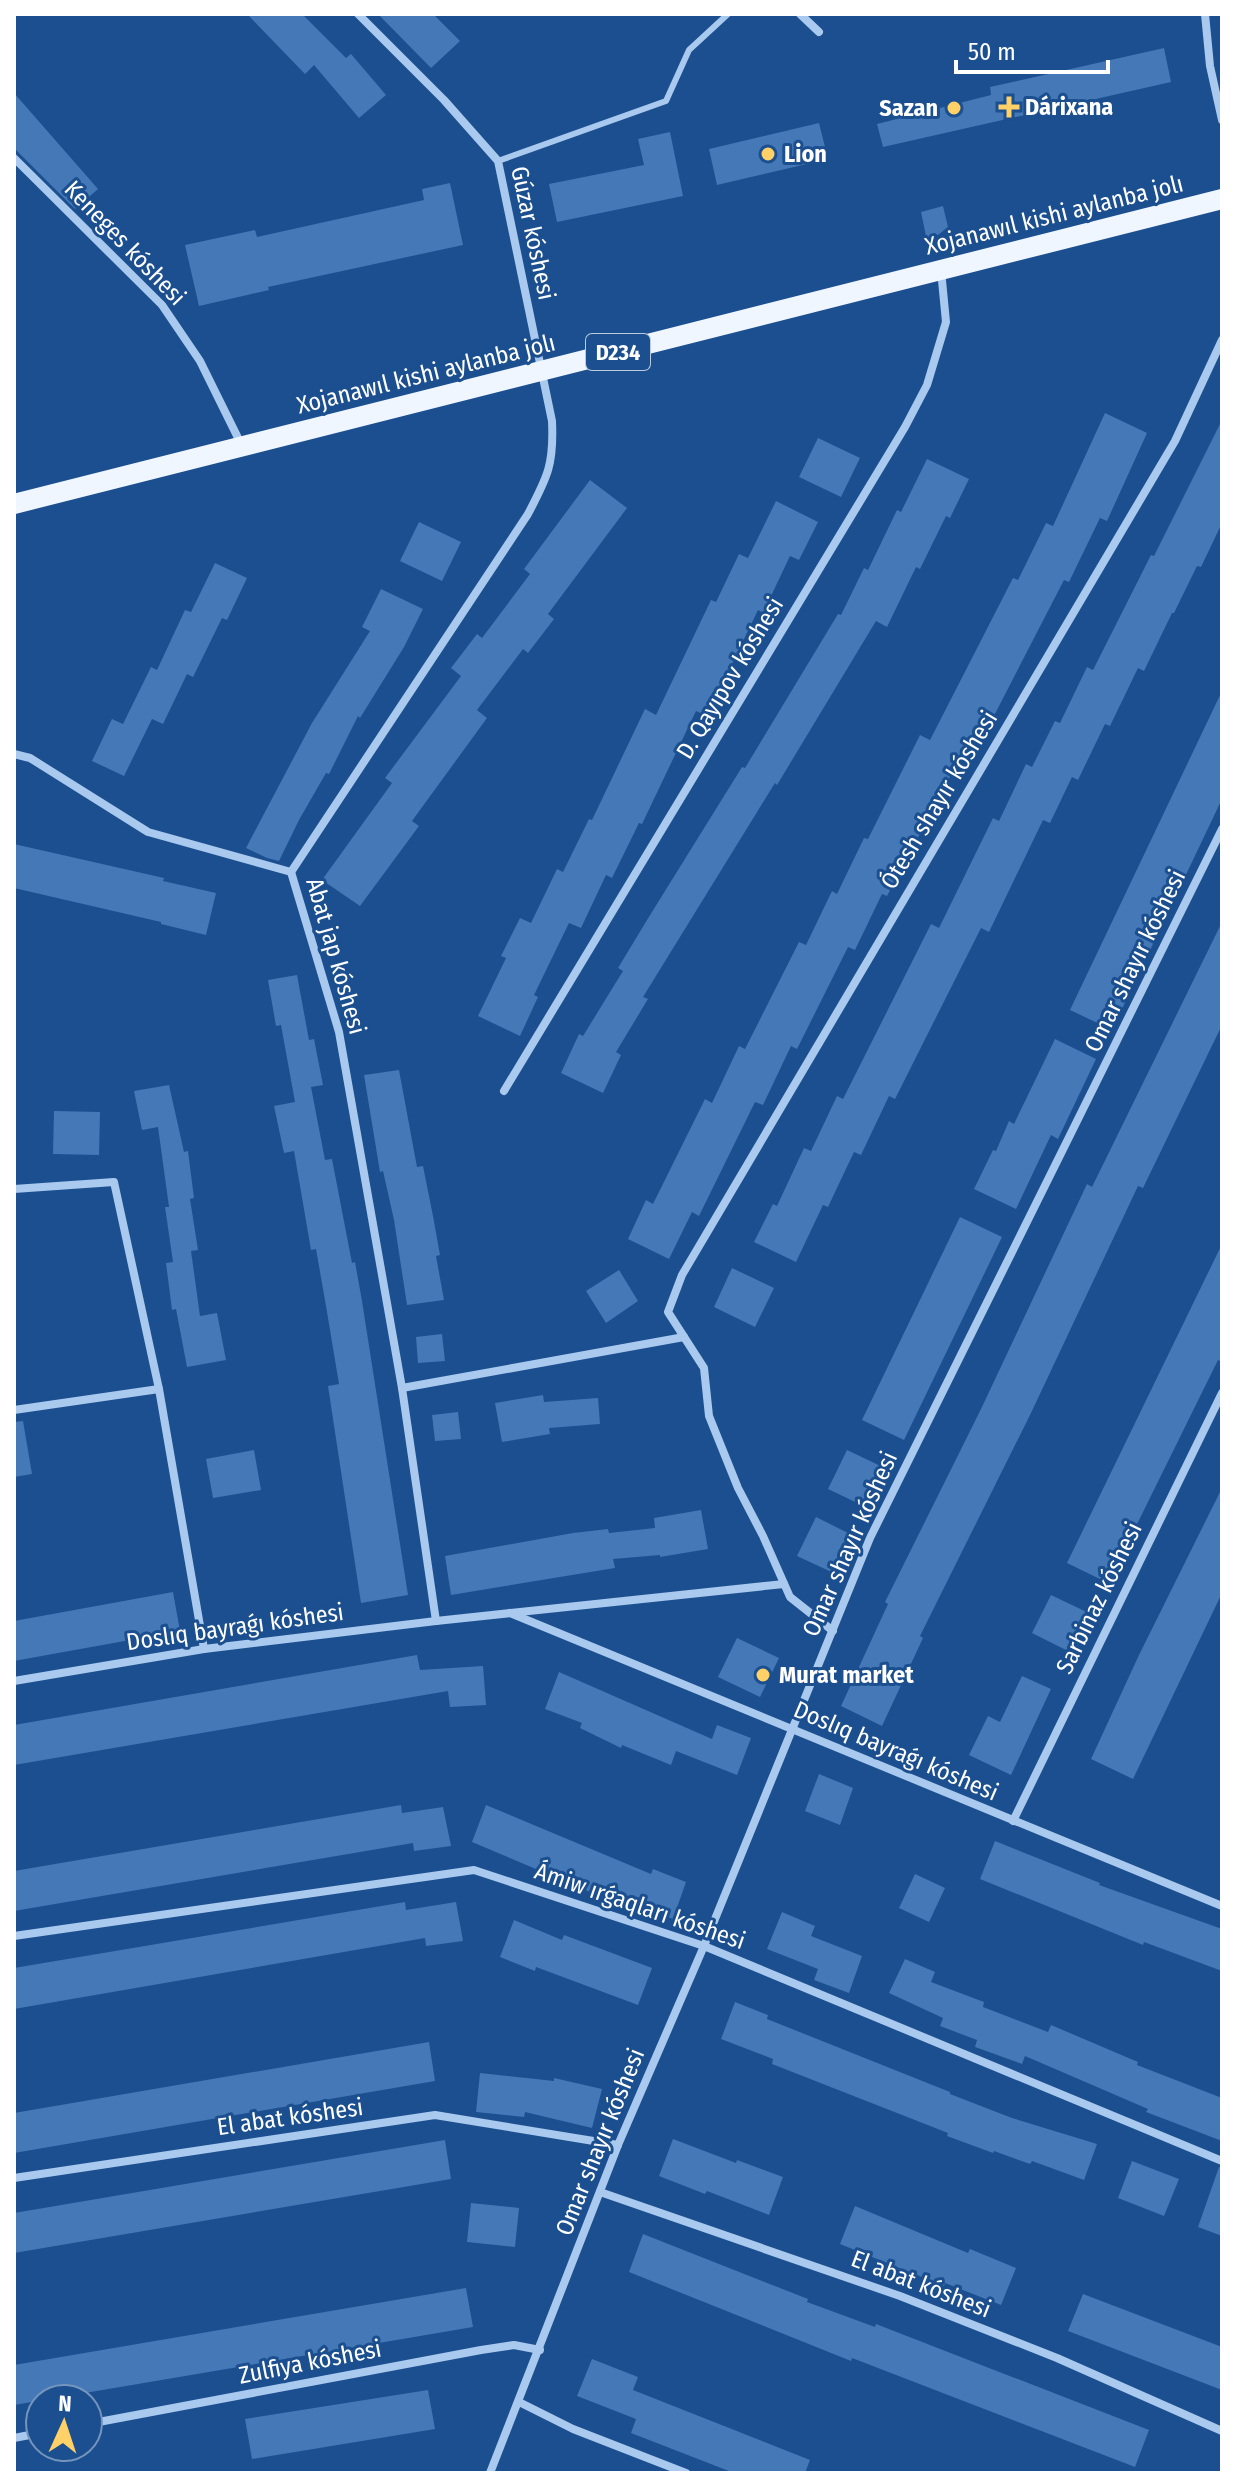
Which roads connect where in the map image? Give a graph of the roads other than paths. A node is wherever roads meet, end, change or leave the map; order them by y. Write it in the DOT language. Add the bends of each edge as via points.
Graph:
graph roads {
  1 [pos="358,14"];
  2 [pos="728,14"];
  3 [pos="800,14"];
  4 [pos="1205,14"];
  5 [pos="819,32"];
  6 [pos="1222,120"];
  7 [pos="14,158"];
  8 [pos="498,161"];
  9 [pos="1222,199"];
  10 [pos="941,269"];
  11 [pos="1222,340"];
  12 [pos="542,371"];
  13 [pos="242,447"];
  14 [pos="14,504"];
  15 [pos="14,754"];
  16 [pos="1222,829"];
  17 [pos="291,872"];
  18 [pos="504,1091"];
  19 [pos="14,1189"];
  20 [pos="684,1337"];
  21 [pos="402,1388"];
  22 [pos="159,1389"];
  23 [pos="1222,1393"];
  24 [pos="14,1410"];
  25 [pos="784,1584"];
  26 [pos="510,1613"];
  27 [pos="436,1621"];
  28 [pos="833,1631"];
  29 [pos="204,1649"];
  30 [pos="14,1681"];
  31 [pos="792,1729"];
  32 [pos="1013,1821"];
  33 [pos="1222,1906"];
  34 [pos="14,1936"];
  35 [pos="704,1946"];
  36 [pos="618,2145"];
  37 [pos="1222,2161"];
  38 [pos="14,2178"];
  39 [pos="600,2192"];
  40 [pos="540,2350"];
  41 [pos="519,2402"];
  42 [pos="104,2421"];
  43 [pos="1222,2431"];
  44 [pos="490,2473"];
  45 [pos="686,2473"];
  1 -- 8 [label="street, Gúzar kóshesi"];
  2 -- 8 [label="lane" via="689,50 666,101"];
  3 -- 5 [label="street"];
  4 -- 6 [label="street"];
  7 -- 13 [label="street, Keneges kóshesi" via="162,305 200,361"];
  8 -- 12 [label="street, Gúzar kóshesi"];
  9 -- 10 [label="main road, Xojanawıl kishi aylanba jolı / D234"];
  10 -- 12 [label="main road, Xojanawıl kishi aylanba jolı / D234"];
  10 -- 18 [label="street, D. Qayıpov kóshesi" via="946,322 927,385 905,427"];
  11 -- 20 [label="street, Ótesh shayır kóshesi" via="1175,441 682,1275 668,1312"];
  12 -- 13 [label="main road, Xojanawıl kishi aylanba jolı / D234"];
  12 -- 17 [label="street, Abat jap kóshesi" via="554,453 548,476"];
  13 -- 14 [label="main road, Xojanawıl kishi aylanba jolı / D234"];
  15 -- 17 [label="street" via="30,758 148,832"];
  16 -- 28 [label="street, Omar shayır kóshesi" via="870,1538"];
  17 -- 21 [label="street, Abat jap kóshesi" via="339,1032"];
  19 -- 22 [label="street" via="114,1182"];
  20 -- 21 [label="street"];
  20 -- 25 [label="street" via="704,1368 709,1416"];
  21 -- 27 [label="street, Abat jap kóshesi"];
  22 -- 24 [label="street"];
  22 -- 29 [label="street"];
  23 -- 32 [label="street, Sarbinaz kóshesi"];
  25 -- 26 [label="street, Doslıq bayraǵı kóshesi"];
  25 -- 28 [label="street" via="790,1597"];
  26 -- 27 [label="street, Doslıq bayraǵı kóshesi"];
  26 -- 31 [label="street, Doslıq bayraǵı kóshesi"];
  27 -- 29 [label="street, Doslıq bayraǵı kóshesi"];
  28 -- 31 [label="street, Omar shayır kóshesi"];
  29 -- 30 [label="street, Doslıq bayraǵı kóshesi"];
  31 -- 32 [label="street, Doslıq bayraǵı kóshesi"];
  31 -- 35 [label="street, Omar shayır kóshesi"];
  32 -- 33 [label="street, Doslıq bayraǵı kóshesi"];
  34 -- 35 [label="street, Ámiw ırǵaqları kóshesi" via="474,1870"];
  35 -- 36 [label="street, Omar shayır kóshesi"];
  35 -- 37 [label="street, Ámiw ırǵaqları kóshesi"];
  36 -- 38 [label="street, El abat kóshesi" via="435,2115"];
  36 -- 39 [label="street, Omar shayır kóshesi"];
  39 -- 40 [label="street, Omar shayır kóshesi"];
  39 -- 43 [label="street, El abat kóshesi" via="900,2296"];
  40 -- 41 [label="street, Omar shayır kóshesi"];
  40 -- 42 [label="street, Zulfiya kóshesi" via="514,2345 481,2350"];
  41 -- 44 [label="street, Omar shayır kóshesi"];
  41 -- 45 [label="street"];
}
